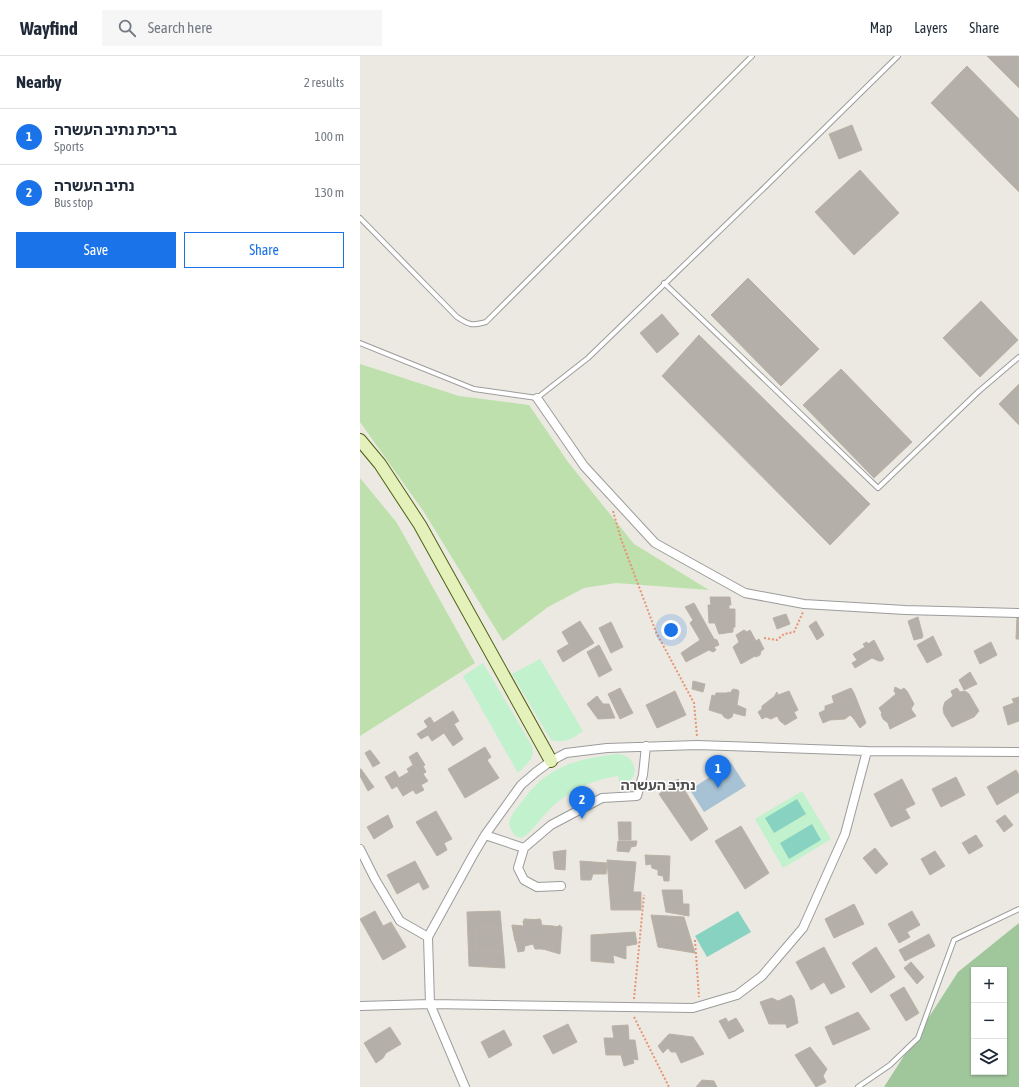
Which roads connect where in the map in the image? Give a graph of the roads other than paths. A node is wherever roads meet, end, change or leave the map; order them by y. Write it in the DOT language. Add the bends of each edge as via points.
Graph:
graph roads {
  1 [pos="752,56"];
  2 [pos="898,56"];
  3 [pos="360,218"];
  4 [pos="664,283"];
  5 [pos="360,343"];
  6 [pos="1019,357"];
  7 [pos="537,398"];
  8 [pos="360,440"];
  9 [pos="1019,613"];
  10 [pos="646,746"];
  11 [pos="867,751"];
  12 [pos="1019,752"];
  13 [pos="551,761"];
  14 [pos="485,835"];
  15 [pos="524,848"];
  16 [pos="360,850"];
  17 [pos="561,886"];
  18 [pos="1019,909"];
  19 [pos="428,937"];
  20 [pos="430,1004"];
  21 [pos="360,1006"];
  22 [pos="465,1087"];
  23 [pos="858,1087"];
  1 -- 3 [label="lane" via="486,322 474,325 465,323 457,317"];
  2 -- 4 [label="lane"];
  4 -- 6 [label="lane" via="878,488 978,392"];
  4 -- 7 [label="lane" via="588,358"];
  5 -- 7 [label="lane" via="474,389"];
  7 -- 9 [label="street" via="584,466 655,543 744,594 804,604"];
  8 -- 13 [label="street" via="380,464 420,525"];
  10 -- 11 [label="street" via="697,745"];
  10 -- 13 [label="street" via="566,753"];
  10 -- 15 [label="street" via="643,774 637,796 602,798 552,824"];
  11 -- 12 [label="street"];
  11 -- 20 [label="street" via="845,834 803,928 762,976 737,995 693,1008"];
  13 -- 14 [label="street" via="521,785"];
  14 -- 15 [label="street"];
  14 -- 19 [label="street"];
  15 -- 17 [label="street" via="518,868 524,880 537,887"];
  16 -- 19 [label="street" via="400,921"];
  18 -- 23 [label="lane" via="954,940 918,1038 890,1065"];
  19 -- 20 [label="street"];
  20 -- 21 [label="street"];
  20 -- 22 [label="street"];
}
